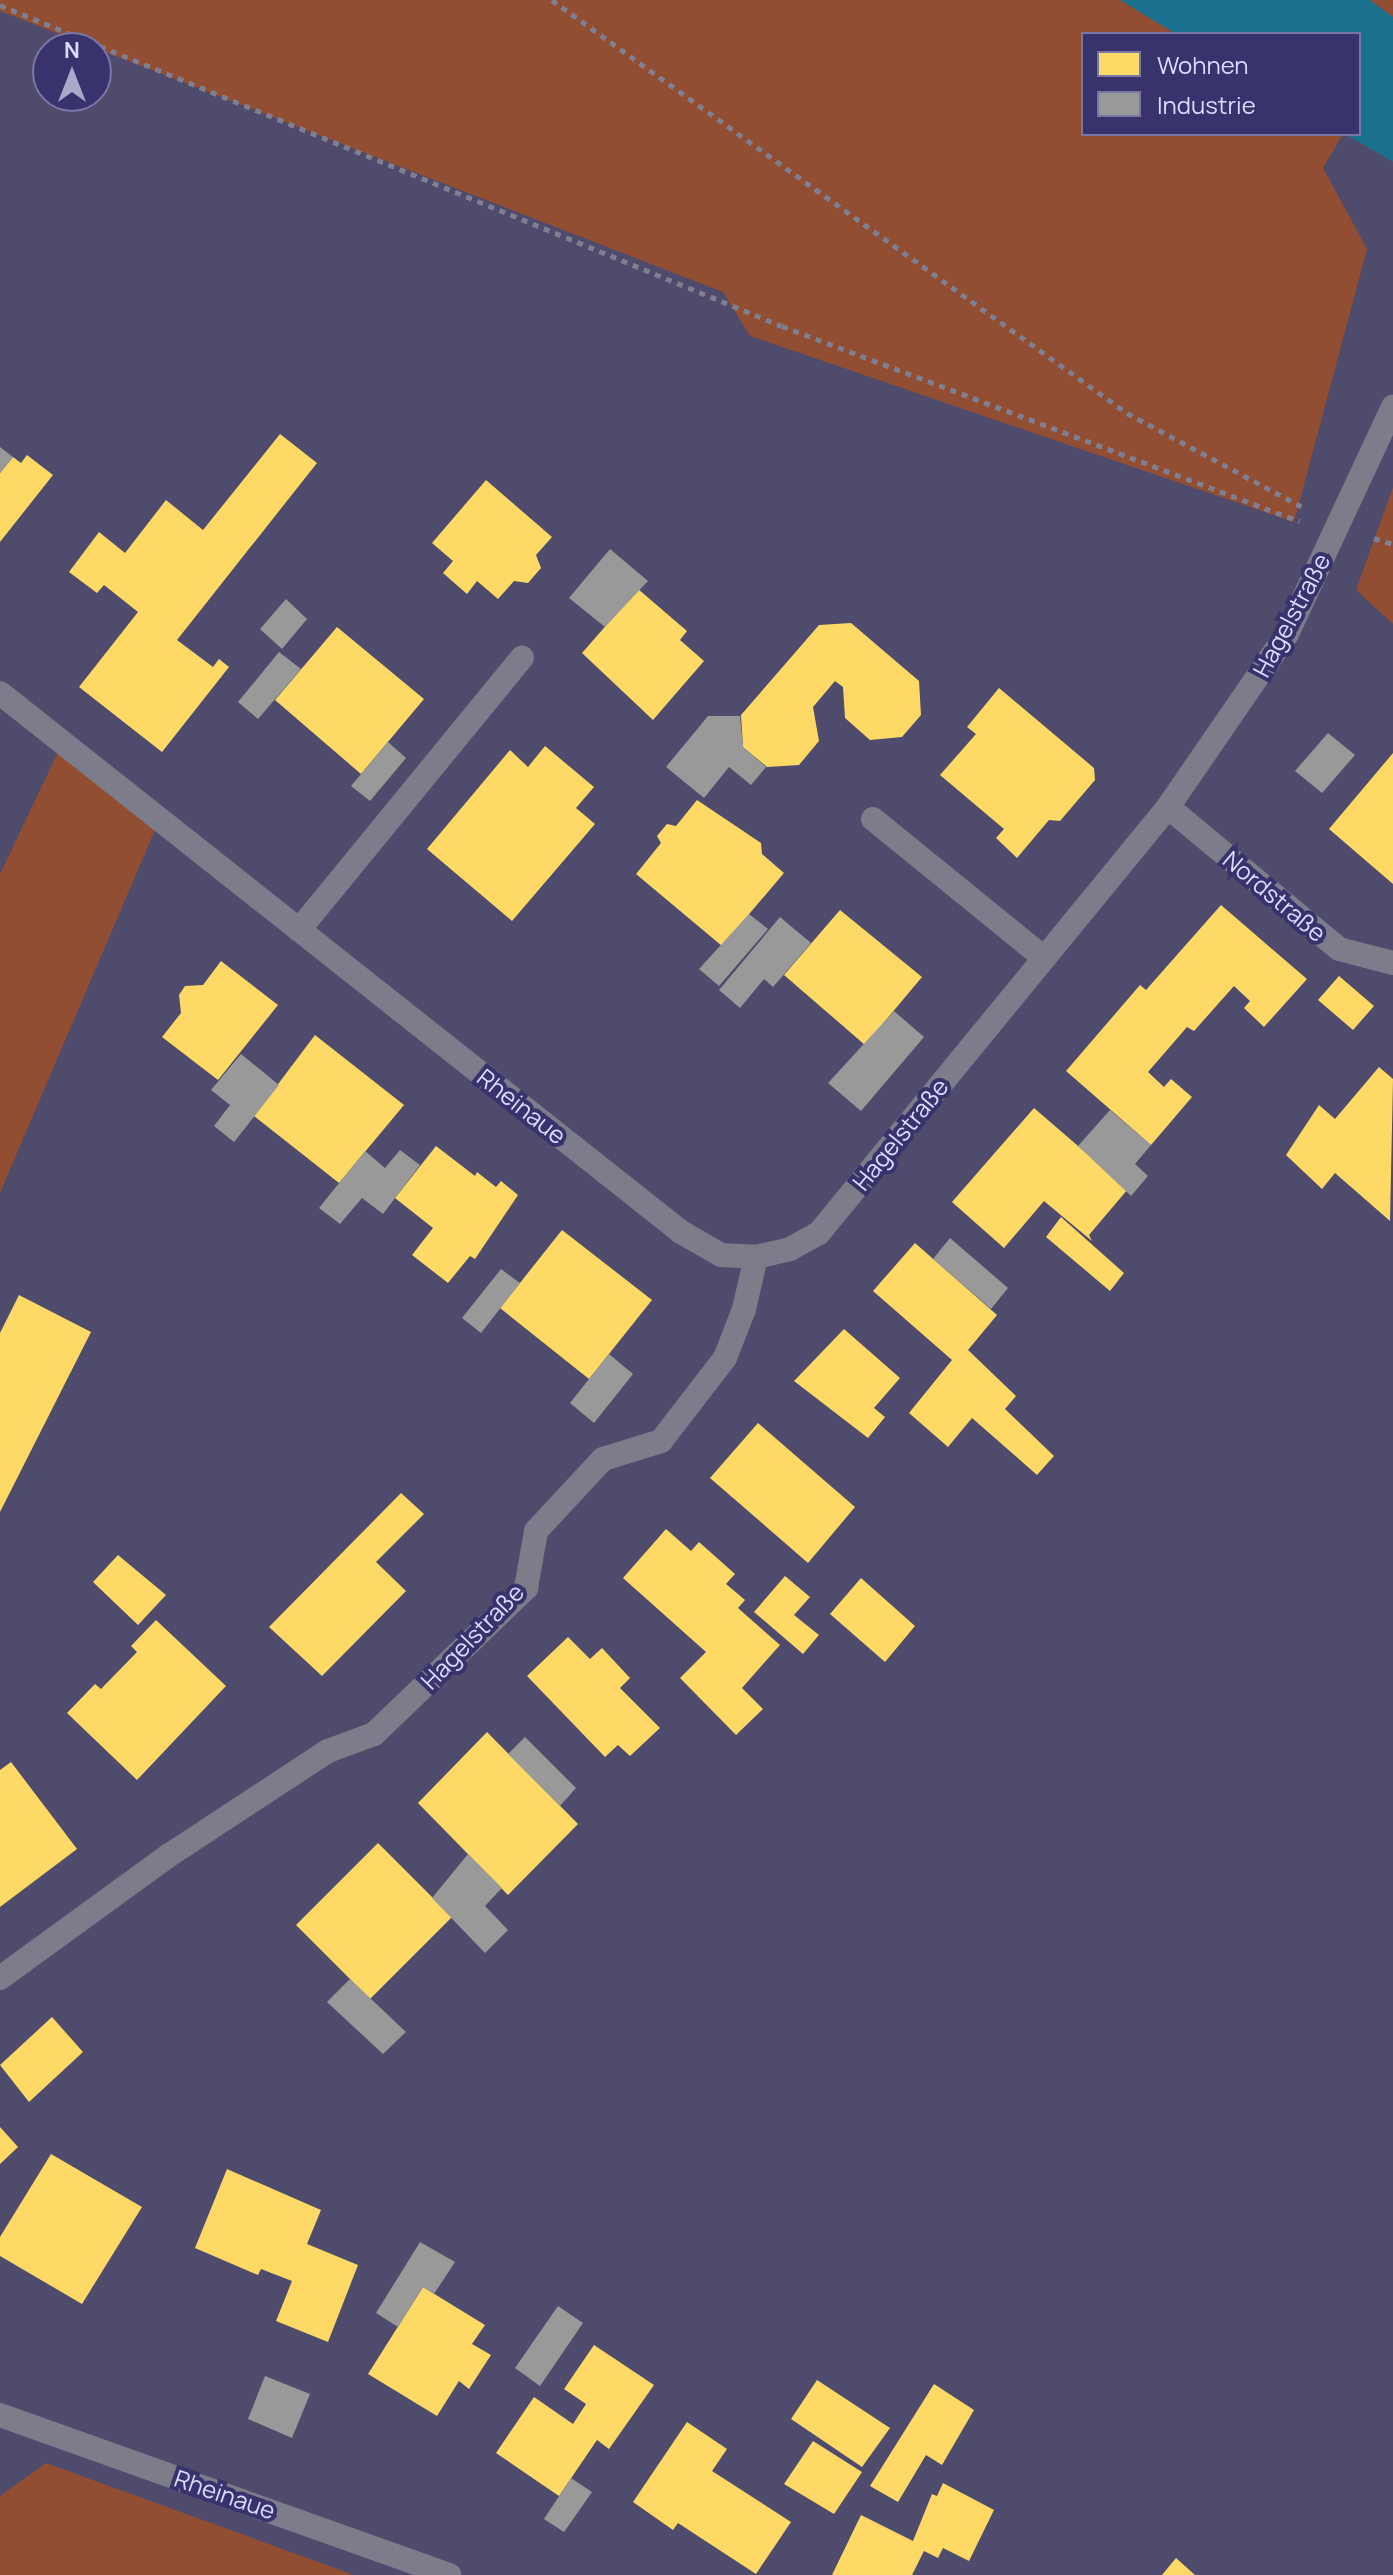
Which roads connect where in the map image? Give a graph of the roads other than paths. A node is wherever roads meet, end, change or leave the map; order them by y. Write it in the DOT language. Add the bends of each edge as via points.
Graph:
graph roads {
  1 [pos="1393,407"];
  2 [pos="522,658"];
  3 [pos="0,693"];
  4 [pos="1168,807"];
  5 [pos="873,819"];
  6 [pos="299,930"];
  7 [pos="1044,958"];
  8 [pos="1393,963"];
  9 [pos="756,1257"];
  10 [pos="0,1978"];
  11 [pos="0,2415"];
  12 [pos="449,2575"];
  1 -- 4 [label="street, Hagelstraße" via="1287,634"];
  2 -- 6 [label="street"];
  3 -- 6 [label="street, Rheinaue"];
  4 -- 7 [label="street, Hagelstraße"];
  4 -- 8 [label="street, Nordstraße" via="1339,949"];
  5 -- 7 [label="street"];
  6 -- 9 [label="street, Rheinaue" via="681,1232 721,1255"];
  7 -- 9 [label="street, Hagelstraße" via="819,1233 790,1249"];
  9 -- 10 [label="street, Hagelstraße" via="725,1358 661,1441 603,1459 536,1531 526,1588 374,1734 328,1751 248,1803"];
  11 -- 12 [label="street, Rheinaue"];
}
